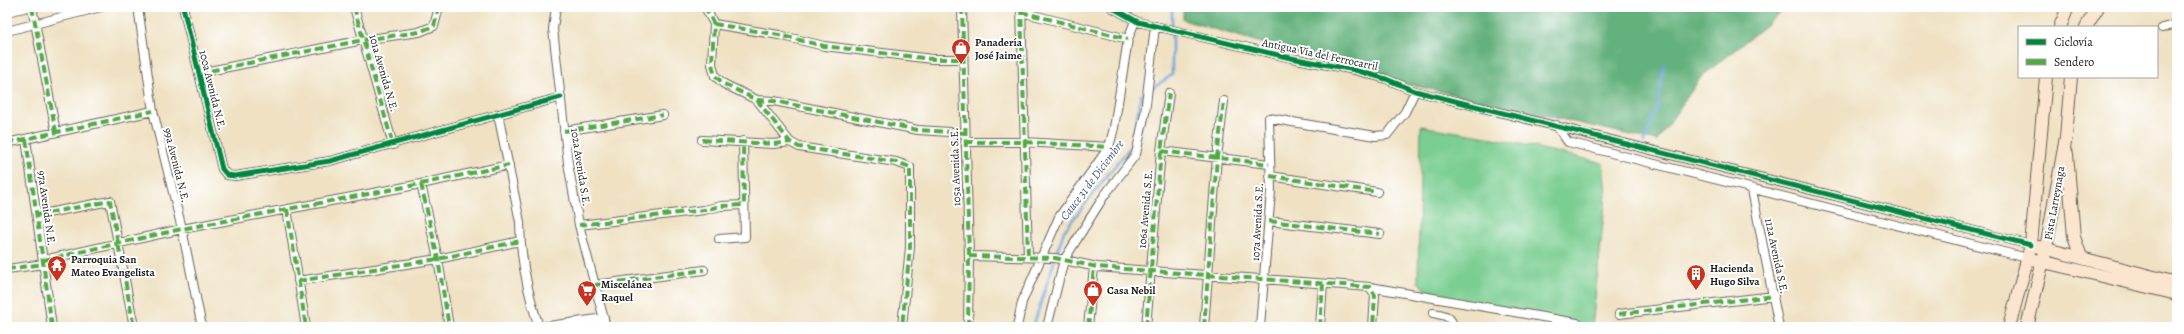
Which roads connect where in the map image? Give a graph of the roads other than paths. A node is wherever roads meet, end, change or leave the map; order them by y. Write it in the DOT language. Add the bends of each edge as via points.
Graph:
graph roads {
  1 [pos="28,7"];
  2 [pos="32,7"];
  3 [pos="101,7"];
  4 [pos="138,7"];
  5 [pos="183,7"];
  6 [pos="354,7"];
  7 [pos="440,7"];
  8 [pos="705,7"];
  9 [pos="962,7"];
  10 [pos="1111,7"];
  11 [pos="2068,7"];
  12 [pos="2098,7"];
  13 [pos="554,8"];
  14 [pos="1021,9"];
  15 [pos="7,12"];
  16 [pos="1136,22"];
  17 [pos="36,24"];
  18 [pos="714,24"];
  19 [pos="2177,24"];
  20 [pos="1152,26"];
  21 [pos="2060,26"];
  22 [pos="2087,26"];
  23 [pos="2162,28"];
  24 [pos="7,31"];
  25 [pos="1128,39"];
  26 [pos="363,40"];
  27 [pos="963,59"];
  28 [pos="199,73"];
  29 [pos="2046,78"];
  30 [pos="2071,78"];
  31 [pos="1415,91"];
  32 [pos="1169,93"];
  33 [pos="561,97"];
  34 [pos="757,100"];
  35 [pos="1224,101"];
  36 [pos="153,111"];
  37 [pos="498,114"];
  38 [pos="663,115"];
  39 [pos="1556,125"];
  40 [pos="564,131"];
  41 [pos="56,132"];
  42 [pos="965,133"];
  43 [pos="2066,137"];
  44 [pos="26,139"];
  45 [pos="702,140"];
  46 [pos="743,141"];
  47 [pos="790,142"];
  48 [pos="965,142"];
  49 [pos="1024,142"];
  50 [pos="7,143"];
  51 [pos="392,145"];
  52 [pos="1108,147"];
  53 [pos="1161,151"];
  54 [pos="1217,158"];
  55 [pos="1270,164"];
  56 [pos="509,165"];
  57 [pos="1270,176"];
  58 [pos="421,184"];
  59 [pos="1752,190"];
  60 [pos="1377,192"];
  61 [pos="744,204"];
  62 [pos="286,210"];
  63 [pos="37,215"];
  64 [pos="1269,221"];
  65 [pos="579,225"];
  66 [pos="182,229"];
  67 [pos="1380,234"];
  68 [pos="719,239"];
  69 [pos="520,241"];
  70 [pos="119,245"];
  71 [pos="2030,245"];
  72 [pos="2046,248"];
  73 [pos="969,256"];
  74 [pos="1028,257"];
  75 [pos="1040,257"];
  76 [pos="2081,257"];
  77 [pos="2027,258"];
  78 [pos="438,259"];
  79 [pos="1064,260"];
  80 [pos="2043,261"];
  81 [pos="44,262"];
  82 [pos="2056,264"];
  83 [pos="1094,267"];
  84 [pos="7,269"];
  85 [pos="704,270"];
  86 [pos="1150,272"];
  87 [pos="1208,275"];
  88 [pos="2040,277"];
  89 [pos="1264,279"];
  90 [pos="298,281"];
  91 [pos="2177,283"];
  92 [pos="1323,284"];
  93 [pos="595,285"];
  94 [pos="1370,287"];
  95 [pos="2177,294"];
  96 [pos="1774,296"];
  97 [pos="1433,313"];
  98 [pos="1619,314"];
  99 [pos="604,318"];
  100 [pos="52,327"];
  101 [pos="134,327"];
  102 [pos="202,327"];
  103 [pos="306,327"];
  104 [pos="449,327"];
  105 [pos="539,327"];
  106 [pos="542,327"];
  107 [pos="606,327"];
  108 [pos="902,327"];
  109 [pos="968,327"];
  110 [pos="1017,327"];
  111 [pos="1047,327"];
  112 [pos="1088,327"];
  113 [pos="1146,327"];
  114 [pos="1204,327"];
  115 [pos="1260,327"];
  116 [pos="1320,327"];
  117 [pos="1373,327"];
  118 [pos="1453,327"];
  119 [pos="1580,327"];
  120 [pos="1779,327"];
  121 [pos="2009,327"];
  122 [pos="2027,327"];
  1 -- 15 [label="street"];
  2 -- 17 [label="street"];
  3 -- 17 [label="street"];
  4 -- 36 [label="street, 99a Avenida N.E."];
  5 -- 28 [label="street, 100a Avenida N.E."];
  6 -- 26 [label="street, 101a Avenida N.E."];
  7 -- 26 [label="street" via="434,26 419,32"];
  8 -- 18 [label="street"];
  9 -- 27 [label="street, 105a Avenida S.E."];
  10 -- 16 [label="street, Antigua Vía del Ferrocarril"];
  11 -- 21 [label="main road"];
  12 -- 22 [label="main road"];
  13 -- 33 [label="street, 102a Avenida S.E." via="553,30"];
  14 -- 25 [label="street"];
  14 -- 49 [label="street"];
  16 -- 20 [label="street, Antigua Vía del Ferrocarril"];
  16 -- 25 [label="street"];
  17 -- 24 [label="street"];
  17 -- 41 [label="street"];
  18 -- 27 [label="street" via="824,46 932,59"];
  18 -- 34 [label="street" via="712,64 715,76 724,84"];
  19 -- 23 [label="street"];
  20 -- 31 [label="street, Antigua Vía del Ferrocarril" via="1355,70"];
  20 -- 79 [label="street" via="1147,96 1136,154 1104,196"];
  25 -- 52 [label="street" via="1114,128"];
  26 -- 28 [label="street"];
  26 -- 51 [label="street, 101a Avenida N.E."];
  27 -- 42 [label="street, 105a Avenida S.E."];
  28 -- 51 [label="street, 100a Avenida N.E." via="222,169 227,175 235,176 330,161"];
  29 -- 71 [label="main road, Pista Larreynaga"];
  30 -- 43 [label="main road, Pista Larreynaga"];
  31 -- 39 [label="street, Antigua Vía del Ferrocarril"];
  31 -- 55 [label="street, 107a Avenida S.E." via="1405,112 1387,135 1375,136 1269,118"];
  32 -- 53 [label="street, 106a Avenida S.E."];
  33 -- 37 [label="street"];
  33 -- 40 [label="street, 102a Avenida S.E."];
  34 -- 42 [label="street" via="774,101 918,130"];
  34 -- 47 [label="street"];
  35 -- 54 [label="street"];
  36 -- 41 [label="street"];
  36 -- 66 [label="street, 99a Avenida N.E."];
  37 -- 51 [label="street"];
  37 -- 56 [label="street"];
  38 -- 40 [label="street"];
  39 -- 59 [label="street" via="1568,142"];
  39 -- 71 [label="street, Antigua Vía del Ferrocarril"];
  40 -- 65 [label="street, 102a Avenida S.E."];
  41 -- 44 [label="street"];
  42 -- 48 [label="street, 105a Avenida S.E."];
  43 -- 72 [label="main road, Pista Larreynaga"];
  43 -- 76 [label="main road" via="2074,237"];
  44 -- 50 [label="street"];
  44 -- 63 [label="street, 97a Avenida N.E."];
  45 -- 46 [label="street"];
  46 -- 47 [label="street" via="773,144"];
  46 -- 61 [label="street"];
  47 -- 108 [label="street" via="798,147 896,162 910,167 910,247"];
  48 -- 49 [label="street"];
  48 -- 73 [label="street, 105a Avenida S.E."];
  49 -- 52 [label="street"];
  49 -- 74 [label="street"];
  52 -- 75 [label="street" via="1059,217"];
  53 -- 54 [label="street"];
  53 -- 86 [label="street, 106a Avenida S.E."];
  54 -- 55 [label="street"];
  54 -- 87 [label="street"];
  55 -- 57 [label="street, 107a Avenida S.E."];
  56 -- 58 [label="street"];
  56 -- 69 [label="street" via="520,222"];
  57 -- 60 [label="street"];
  57 -- 64 [label="street, 107a Avenida S.E."];
  58 -- 62 [label="street"];
  58 -- 78 [label="street"];
  59 -- 77 [label="street"];
  59 -- 96 [label="street, 112a Avenida S.E."];
  61 -- 65 [label="street"];
  61 -- 68 [label="street" via="745,237"];
  62 -- 66 [label="street"];
  62 -- 90 [label="street"];
  63 -- 70 [label="street" via="110,201"];
  63 -- 81 [label="street, 97a Avenida N.E."];
  64 -- 67 [label="street"];
  64 -- 89 [label="street, 107a Avenida S.E."];
  65 -- 93 [label="street, 102a Avenida S.E."];
  66 -- 70 [label="street"];
  66 -- 102 [label="street, 99a Avenida N.E."];
  69 -- 78 [label="street"];
  69 -- 105 [label="street" via="532,308"];
  70 -- 81 [label="street"];
  70 -- 101 [label="street"];
  71 -- 72 [label="main road"];
  71 -- 77 [label="main road, Pista Larreynaga"];
  72 -- 76 [label="main road"];
  72 -- 80 [label="main road, Pista Larreynaga"];
  73 -- 74 [label="street"];
  73 -- 109 [label="street, 105a Avenida S.E."];
  74 -- 75 [label="street"];
  75 -- 79 [label="street"];
  75 -- 110 [label="street" via="1022,302"];
  76 -- 91 [label="main road"];
  77 -- 80 [label="main road"];
  77 -- 121 [label="main road, Pista Larreynaga"];
  78 -- 90 [label="street"];
  78 -- 104 [label="street"];
  79 -- 83 [label="street"];
  79 -- 111 [label="street"];
  80 -- 82 [label="main road"];
  80 -- 88 [label="main road, Pista Larreynaga"];
  81 -- 84 [label="street"];
  81 -- 100 [label="street, 97a Avenida N.E."];
  82 -- 88 [label="main road"];
  82 -- 95 [label="main road"];
  83 -- 86 [label="street"];
  83 -- 112 [label="street"];
  85 -- 93 [label="street"];
  86 -- 87 [label="street"];
  86 -- 113 [label="street, 106a Avenida S.E."];
  87 -- 89 [label="street"];
  87 -- 114 [label="street"];
  88 -- 122 [label="main road, Pista Larreynaga"];
  89 -- 92 [label="street"];
  89 -- 115 [label="street, 107a Avenida S.E."];
  90 -- 103 [label="street"];
  92 -- 94 [label="street"];
  92 -- 116 [label="street"];
  93 -- 99 [label="street, 102a Avenida S.E."];
  94 -- 117 [label="street" via="1376,295"];
  94 -- 119 [label="street" via="1577,323"];
  96 -- 98 [label="street"];
  96 -- 120 [label="street, 112a Avenida S.E."];
  97 -- 118 [label="street" via="1447,316"];
  99 -- 106 [label="street"];
  99 -- 107 [label="street, 102a Avenida S.E."];
}
